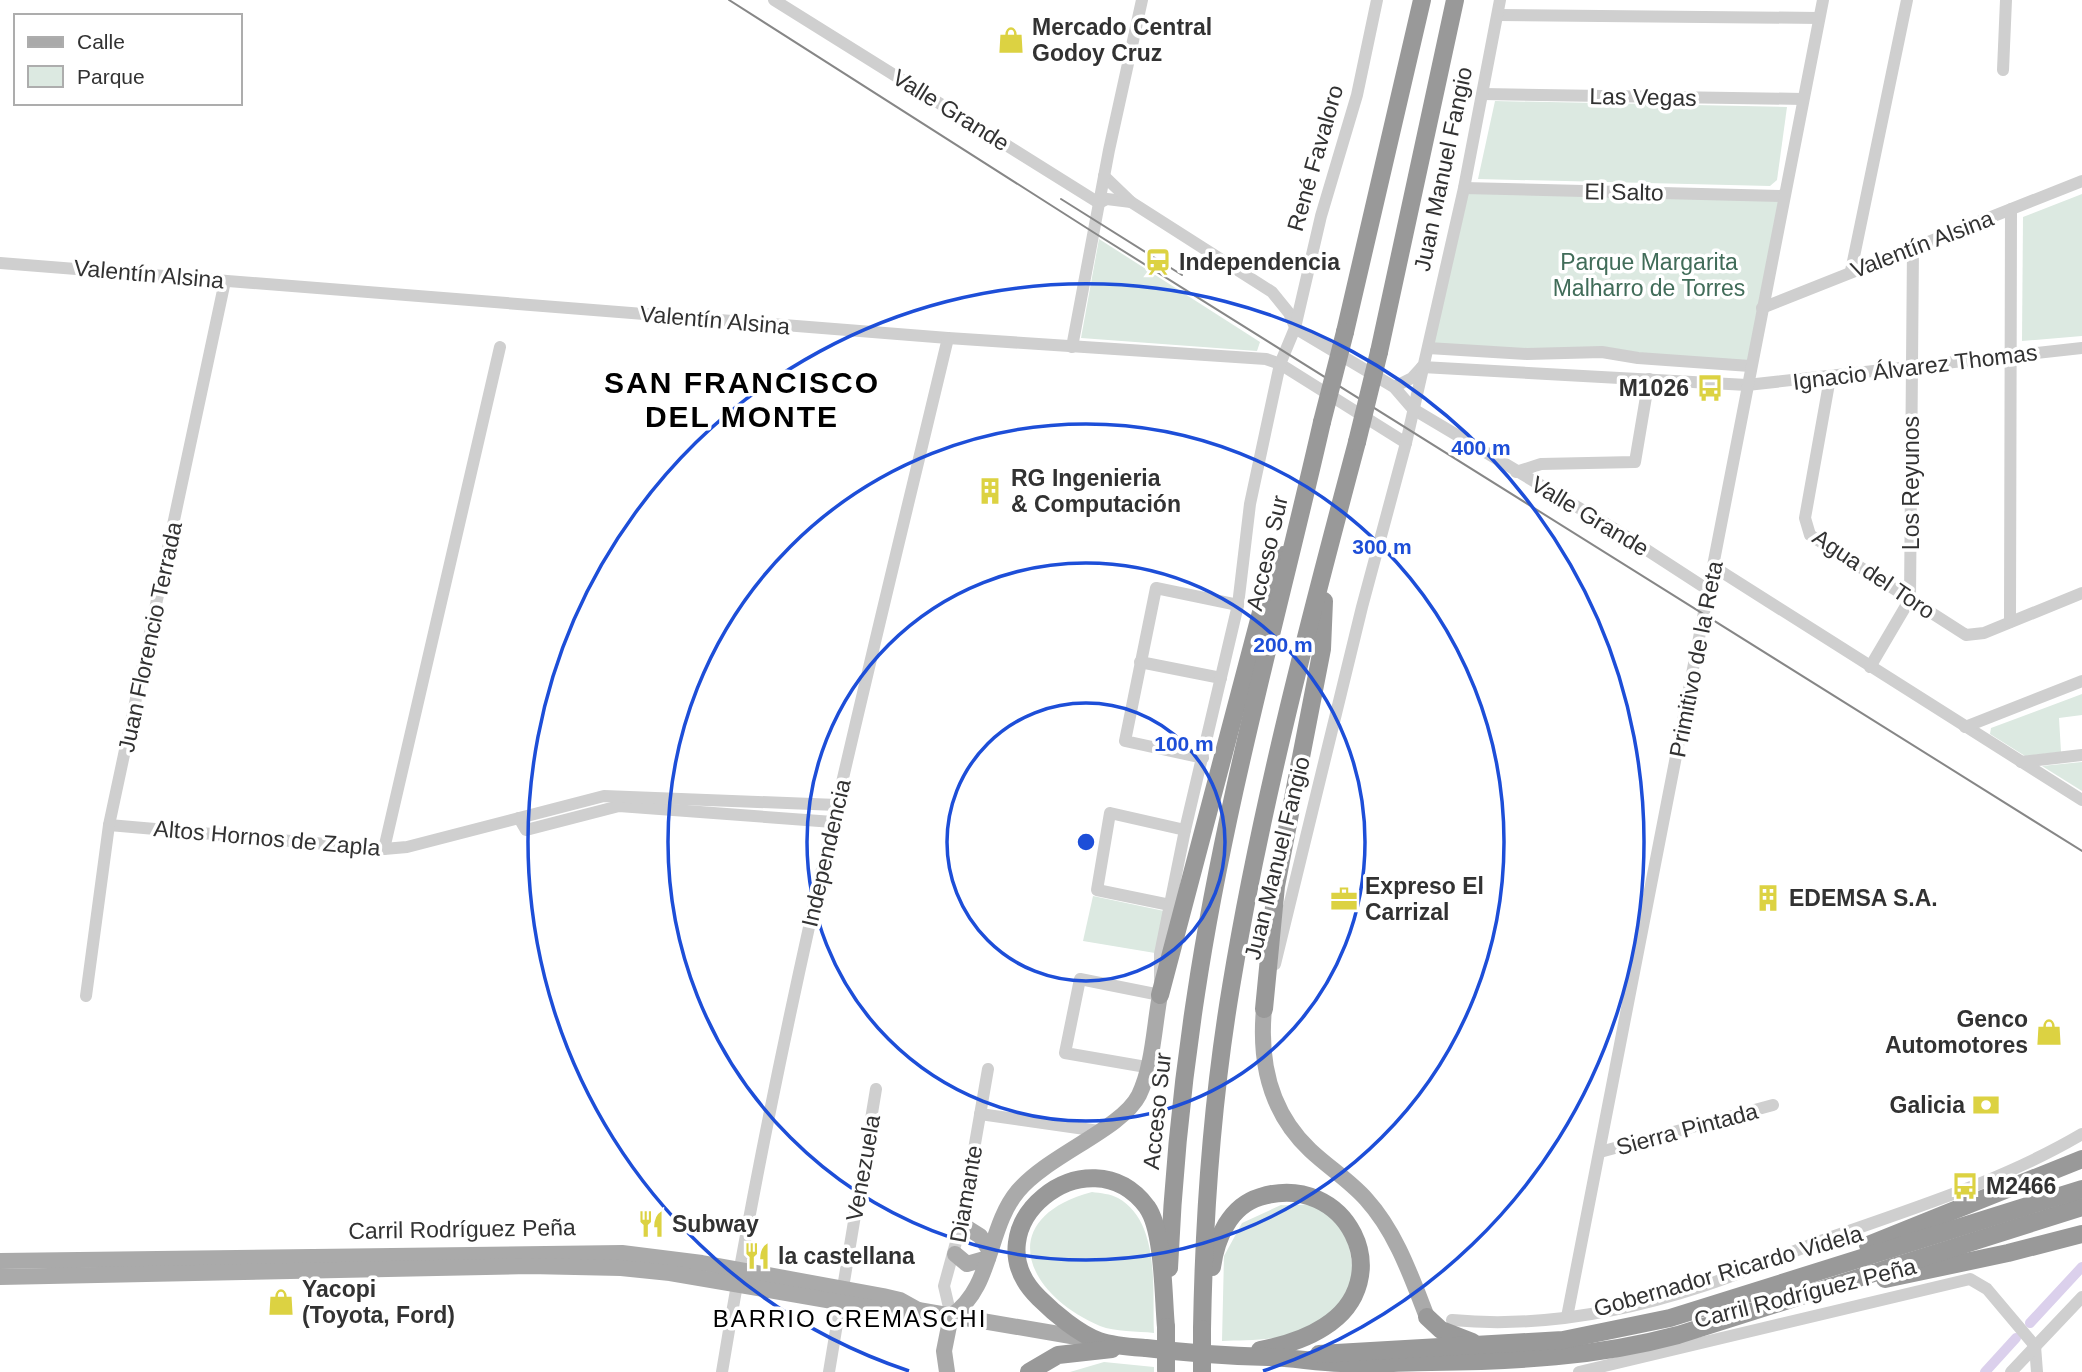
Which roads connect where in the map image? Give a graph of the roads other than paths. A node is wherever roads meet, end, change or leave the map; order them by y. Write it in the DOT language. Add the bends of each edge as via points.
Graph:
graph roads {
  1 [pos="774,0"];
  2 [pos="1142,0"];
  3 [pos="1377,0"];
  4 [pos="1422,0"];
  5 [pos="1455,0"];
  6 [pos="1500,0"];
  7 [pos="1823,0"];
  8 [pos="1907,0"];
  9 [pos="2006,0"];
  10 [pos="1498,15"];
  11 [pos="1819,18"];
  12 [pos="2003,70"];
  13 [pos="1483,94"];
  14 [pos="1803,99"];
  15 [pos="1104,176"];
  16 [pos="2082,181"];
  17 [pos="1464,188"];
  18 [pos="1783,196"];
  19 [pos="1131,202"];
  20 [pos="1099,203"];
  21 [pos="2011,209"];
  22 [pos="1913,247"];
  23 [pos="0,262"];
  24 [pos="1851,271"];
  25 [pos="225,281"];
  26 [pos="1272,292"];
  27 [pos="1302,294"];
  28 [pos="1762,308"];
  29 [pos="1295,328"];
  30 [pos="948,338"];
  31 [pos="499,347"];
  32 [pos="1072,347"];
  33 [pos="1428,348"];
  34 [pos="2082,348"];
  35 [pos="2011,356"];
  36 [pos="1280,364"];
  37 [pos="1750,366"];
  38 [pos="1422,367"];
  39 [pos="1912,368"];
  40 [pos="1830,378"];
  41 [pos="1649,379"];
  42 [pos="1747,385"];
  43 [pos="1394,387"];
  44 [pos="1413,409"];
  45 [pos="1406,443"];
  46 [pos="1516,471"];
  47 [pos="1301,513"];
  48 [pos="1326,558"];
  49 [pos="1714,568"];
  50 [pos="1710,591"];
  51 [pos="2082,593"];
  52 [pos="1910,599"];
  53 [pos="1238,605"];
  54 [pos="2010,622"];
  55 [pos="1140,662"];
  56 [pos="1870,667"];
  57 [pos="1221,678"];
  58 [pos="2082,681"];
  59 [pos="1965,727"];
  60 [pos="2082,755"];
  61 [pos="1203,758"];
  62 [pos="2021,762"];
  63 [pos="2082,800"];
  64 [pos="837,805"];
  65 [pos="519,818"];
  66 [pos="834,822"];
  67 [pos="109,825"];
  68 [pos="1185,830"];
  69 [pos="384,849"];
  70 [pos="1170,905"];
  71 [pos="86,996"];
  72 [pos="1160,996"];
  73 [pos="1264,1009"];
  74 [pos="1146,1067"];
  75 [pos="988,1069"];
  76 [pos="876,1089"];
  77 [pos="1773,1105"];
  78 [pos="980,1114"];
  79 [pos="1099,1131"];
  80 [pos="2082,1133"];
  81 [pos="1600,1152"];
  82 [pos="2082,1159"];
  83 [pos="2082,1189"];
  84 [pos="2082,1207"];
  85 [pos="961,1224"];
  86 [pos="2082,1234"];
  87 [pos="1957,1237"];
  88 [pos="955,1254"];
  89 [pos="989,1255"];
  90 [pos="0,1261"];
  91 [pos="0,1277"];
  92 [pos="738,1277"];
  93 [pos="1793,1278"];
  94 [pos="842,1295"];
  95 [pos="1799,1296"];
  96 [pos="2082,1297"];
  97 [pos="951,1316"];
  98 [pos="1427,1317"];
  99 [pos="1567,1317"];
  100 [pos="1452,1320"];
  101 [pos="1166,1327"];
  102 [pos="1202,1329"];
  103 [pos="1099,1341"];
  104 [pos="2035,1346"];
  105 [pos="1138,1347"];
  106 [pos="944,1351"];
  107 [pos="1184,1352"];
  108 [pos="1489,1354"];
  109 [pos="1230,1356"];
  110 [pos="1295,1365"];
  111 [pos="1166,1371"];
  112 [pos="722,1372"];
  113 [pos="829,1372"];
  114 [pos="937,1372"];
  115 [pos="947,1372"];
  116 [pos="1030,1372"];
  117 [pos="1202,1372"];
  118 [pos="1332,1372"];
  119 [pos="1441,1372"];
  120 [pos="1579,1372"];
  121 [pos="2011,1372"];
  122 [pos="2037,1372"];
  1 -- 20 [label="street, Valle Grande"];
  2 -- 15 [label="street"];
  3 -- 27 [label="street, René Favaloro" via="1357,95"];
  4 -- 47 [label="highway, Acceso Sur, bridge"];
  5 -- 48 [label="highway, bridge" via="1379,352"];
  6 -- 10 [label="street, Juan Manuel Fangio"];
  7 -- 11 [label="street, Primitivo de la Reta"];
  8 -- 24 [label="street"];
  9 -- 12 [label="street"];
  10 -- 11 [label="street"];
  10 -- 13 [label="street, Juan Manuel Fangio"];
  11 -- 14 [label="street, Primitivo de la Reta"];
  13 -- 14 [label="street, Las Vegas"];
  13 -- 17 [label="street, Juan Manuel Fangio"];
  14 -- 18 [label="street, Primitivo de la Reta"];
  15 -- 19 [label="street"];
  15 -- 20 [label="street"];
  16 -- 21 [label="street, Valentín Alsina"];
  17 -- 18 [label="street, El Salto"];
  17 -- 33 [label="street, Juan Manuel Fangio"];
  18 -- 28 [label="street, Primitivo de la Reta"];
  19 -- 20 [label="street" via="1107,199"];
  19 -- 26 [label="street"];
  20 -- 32 [label="street"];
  21 -- 22 [label="street, Valentín Alsina"];
  21 -- 35 [label="street"];
  22 -- 24 [label="street, Valentín Alsina"];
  22 -- 39 [label="street, Los Reyunos"];
  23 -- 25 [label="street, Valentín Alsina"];
  24 -- 28 [label="street, Valentín Alsina"];
  25 -- 30 [label="street, Valentín Alsina"];
  25 -- 67 [label="street, Juan Florencio Terrada"];
  26 -- 27 [label="street" via="1292,297"];
  26 -- 29 [label="street"];
  27 -- 29 [label="street, René Favaloro"];
  28 -- 37 [label="street, Primitivo de la Reta"];
  29 -- 36 [label="street, René Favaloro"];
  29 -- 43 [label="street, Valle Grande"];
  30 -- 32 [label="street, Valentín Alsina"];
  30 -- 64 [label="street, Independencia"];
  31 -- 69 [label="street"];
  32 -- 36 [label="street, Valentín Alsina" via="1266,359"];
  33 -- 37 [label="street" via="1527,354 1602,352"];
  33 -- 38 [label="street, Juan Manuel Fangio"];
  34 -- 35 [label="street, Ignacio Álvarez Thomas"];
  35 -- 39 [label="street, Ignacio Álvarez Thomas"];
  35 -- 54 [label="street"];
  36 -- 45 [label="street, Valentín Alsina"];
  36 -- 53 [label="street, René Favaloro" via="1250,504"];
  37 -- 42 [label="street, Primitivo de la Reta"];
  38 -- 41 [label="street"];
  38 -- 43 [label="street"];
  38 -- 44 [label="street, Juan Manuel Fangio"];
  39 -- 40 [label="street, Ignacio Álvarez Thomas"];
  39 -- 52 [label="street, Los Reyunos"];
  40 -- 42 [label="street, Ignacio Álvarez Thomas"];
  40 -- 52 [label="street, Agua del Toro" via="1805,518 1807,530 1815,540"];
  41 -- 42 [label="street"];
  41 -- 46 [label="street" via="1635,462 1541,464"];
  42 -- 49 [label="street, Primitivo de la Reta"];
  43 -- 44 [label="street, Valle Grande"];
  44 -- 45 [label="street, Juan Manuel Fangio"];
  44 -- 46 [label="street, Valle Grande"];
  45 -- 73 [label="street, Juan Manuel Fangio"];
  46 -- 50 [label="street, Valle Grande"];
  47 -- 72 [label="highway" via="1265,597"];
  47 -- 101 [label="highway, Acceso Sur" via="1234,801 1196,991 1176,1156"];
  48 -- 73 [label="highway" via="1322,649 1276,886"];
  48 -- 102 [label="highway" via="1264,818 1230,989 1208,1170"];
  49 -- 50 [label="street, Primitivo de la Reta"];
  49 -- 56 [label="street"];
  50 -- 81 [label="street, Primitivo de la Reta"];
  51 -- 54 [label="street, Agua del Toro"];
  52 -- 54 [label="street, Agua del Toro" via="1966,635"];
  52 -- 56 [label="street, Los Reyunos"];
  53 -- 55 [label="street" via="1156,588"];
  53 -- 57 [label="street, René Favaloro"];
  55 -- 57 [label="street"];
  55 -- 61 [label="street" via="1125,741"];
  56 -- 59 [label="street"];
  57 -- 61 [label="street, René Favaloro"];
  58 -- 59 [label="street"];
  59 -- 62 [label="street"];
  60 -- 62 [label="street"];
  61 -- 68 [label="street, René Favaloro"];
  62 -- 63 [label="street"];
  64 -- 65 [label="street, Altos Hornos de Zapla" via="623,794"];
  64 -- 66 [label="street, Independencia"];
  65 -- 66 [label="street" via="526,830 625,806"];
  65 -- 69 [label="street, Altos Hornos de Zapla"];
  66 -- 92 [label="street, Independencia" via="767,1119"];
  67 -- 69 [label="street, Altos Hornos de Zapla"];
  67 -- 71 [label="street, Juan Florencio Terrada"];
  68 -- 70 [label="street, René Favaloro"];
  68 -- 70 [label="street" via="1110,813 1097,891"];
  70 -- 72 [label="street, René Favaloro" via="1160,954"];
  72 -- 74 [label="main road"];
  72 -- 74 [label="street" via="1080,979 1065,1053"];
  73 -- 98 [label="main road, Juan Manuel Fangio" via="1265,1071 1280,1112 1309,1149 1374,1208 1401,1255"];
  74 -- 79 [label="main road" via="1138,1096"];
  75 -- 78 [label="street, Diamante"];
  76 -- 94 [label="street, Venezuela"];
  77 -- 81 [label="street, Sierra Pintada"];
  78 -- 79 [label="street"];
  78 -- 85 [label="street, Diamante"];
  79 -- 89 [label="main road" via="1027,1180 1006,1210"];
  80 -- 99 [label="street, Carril Rodríguez Peña" via="1961,1192 1706,1285 1642,1304"];
  81 -- 99 [label="street, Primitivo de la Reta"];
  82 -- 93 [label="highway"];
  83 -- 87 [label="highway, Gobernador Ricardo Videla"];
  84 -- 87 [label="highway, Gobernador Ricardo Videla"];
  85 -- 88 [label="street, Diamante"];
  85 -- 89 [label="main road" via="980,1236"];
  86 -- 95 [label="highway"];
  87 -- 93 [label="highway, Gobernador Ricardo Videla"];
  87 -- 95 [label="highway, Gobernador Ricardo Videla"];
  88 -- 89 [label="main road" via="967,1264"];
  88 -- 97 [label="street, Diamante" via="944,1289"];
  89 -- 97 [label="main road" via="972,1297"];
  90 -- 92 [label="main road, Carril Rodríguez Peña" via="586,1252 661,1257"];
  91 -- 92 [label="main road, Carril Rodríguez Peña" via="554,1266"];
  92 -- 94 [label="main road, Carril Rodríguez Peña"];
  92 -- 112 [label="street, Independencia"];
  93 -- 108 [label="highway, Gobernador Ricardo Videla" via="1619,1331"];
  94 -- 97 [label="main road, Carril Rodríguez Peña" via="896,1312 918,1310"];
  94 -- 113 [label="street, Venezuela"];
  95 -- 108 [label="highway, Gobernador Ricardo Videla" via="1632,1346 1563,1358"];
  96 -- 104 [label="street"];
  97 -- 103 [label="main road, Carril Rodríguez Peña"];
  97 -- 106 [label="main road"];
  98 -- 108 [label="highway"];
  99 -- 100 [label="street, Carril Rodríguez Peña"];
  101 -- 103 [label="highway" via="1158,1244 1147,1208 1116,1185 1097,1179 1077,1180 1047,1192 1029,1210 1019,1234 1018,1258 1034,1293"];
  101 -- 111 [label="highway, Acceso Sur, bridge"];
  102 -- 109 [label="highway" via="1214,1249 1234,1213 1252,1199 1286,1192 1317,1198 1339,1213 1356,1238 1360,1254 1357,1287 1348,1304 1326,1326 1300,1340"];
  102 -- 117 [label="highway, bridge"];
  103 -- 105 [label="highway, Carril Rodríguez Peña"];
  104 -- 120 [label="street, Carril Rodríguez Peña" via="1979,1283 1970,1279"];
  104 -- 121 [label="street"];
  104 -- 122 [label="street"];
  105 -- 107 [label="highway, Carril Rodríguez Peña"];
  105 -- 116 [label="highway" via="1058,1355"];
  106 -- 114 [label="street"];
  106 -- 115 [label="main road"];
  107 -- 109 [label="highway, Gobernador Ricardo Videla"];
  108 -- 110 [label="highway, Gobernador Ricardo Videla" via="1339,1351"];
  108 -- 119 [label="highway"];
  109 -- 110 [label="highway, Gobernador Ricardo Videla"];
  110 -- 118 [label="highway"];
}
